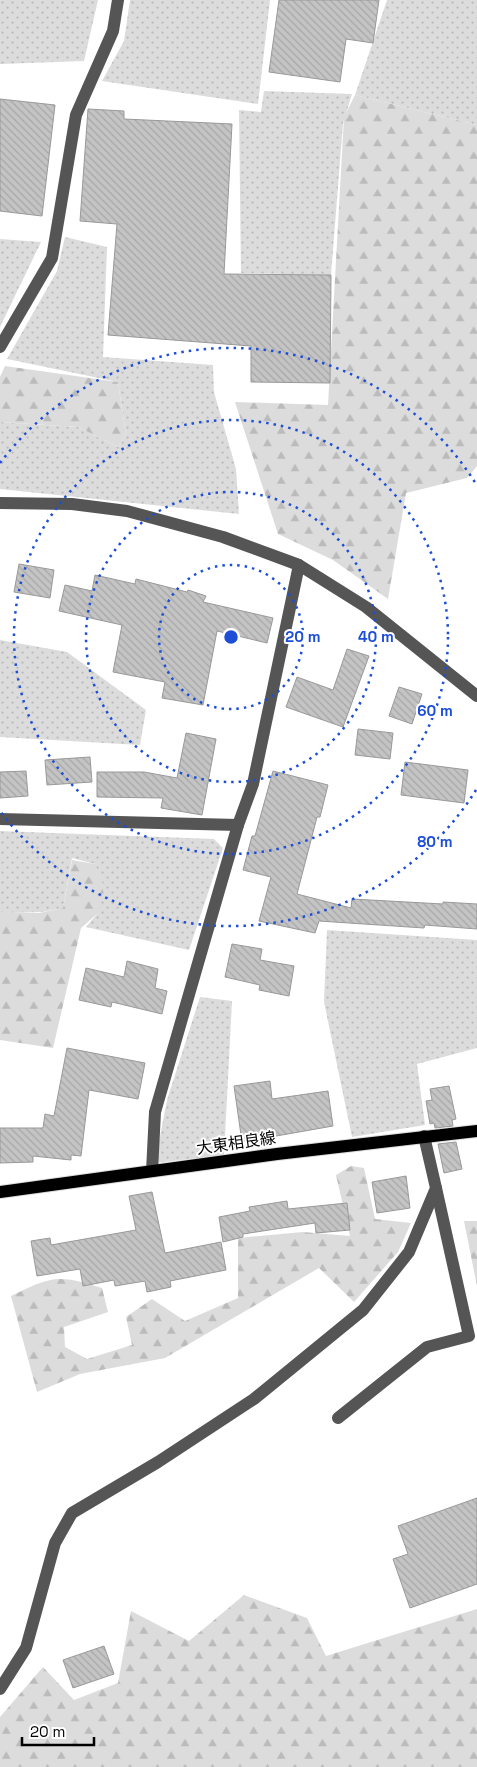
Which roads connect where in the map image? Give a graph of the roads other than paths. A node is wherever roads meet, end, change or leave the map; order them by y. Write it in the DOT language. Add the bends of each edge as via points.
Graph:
graph roads {
  1 [pos="118,0"];
  2 [pos="0,348"];
  3 [pos="0,503"];
  4 [pos="299,565"];
  5 [pos="477,696"];
  6 [pos="0,818"];
  7 [pos="238,825"];
  8 [pos="477,1131"];
  9 [pos="424,1136"];
  10 [pos="152,1171"];
  11 [pos="436,1188"];
  12 [pos="0,1192"];
  13 [pos="338,1418"];
  14 [pos="0,1689"];
  1 -- 2 [label="street" via="113,32 76,115 52,258"];
  3 -- 4 [label="street" via="72,504 127,511 223,536"];
  4 -- 5 [label="street" via="366,607"];
  4 -- 7 [label="street" via="253,784"];
  6 -- 7 [label="street"];
  7 -- 10 [label="street" via="155,1112"];
  8 -- 9 [label="main road, 大東相良線"];
  9 -- 10 [label="main road, 大東相良線"];
  9 -- 11 [label="street"];
  10 -- 12 [label="main road, 大東相良線"];
  11 -- 13 [label="street" via="469,1336 427,1348"];
  11 -- 14 [label="street" via="409,1252 363,1310 254,1399 72,1513 55,1543 26,1648"];
}
